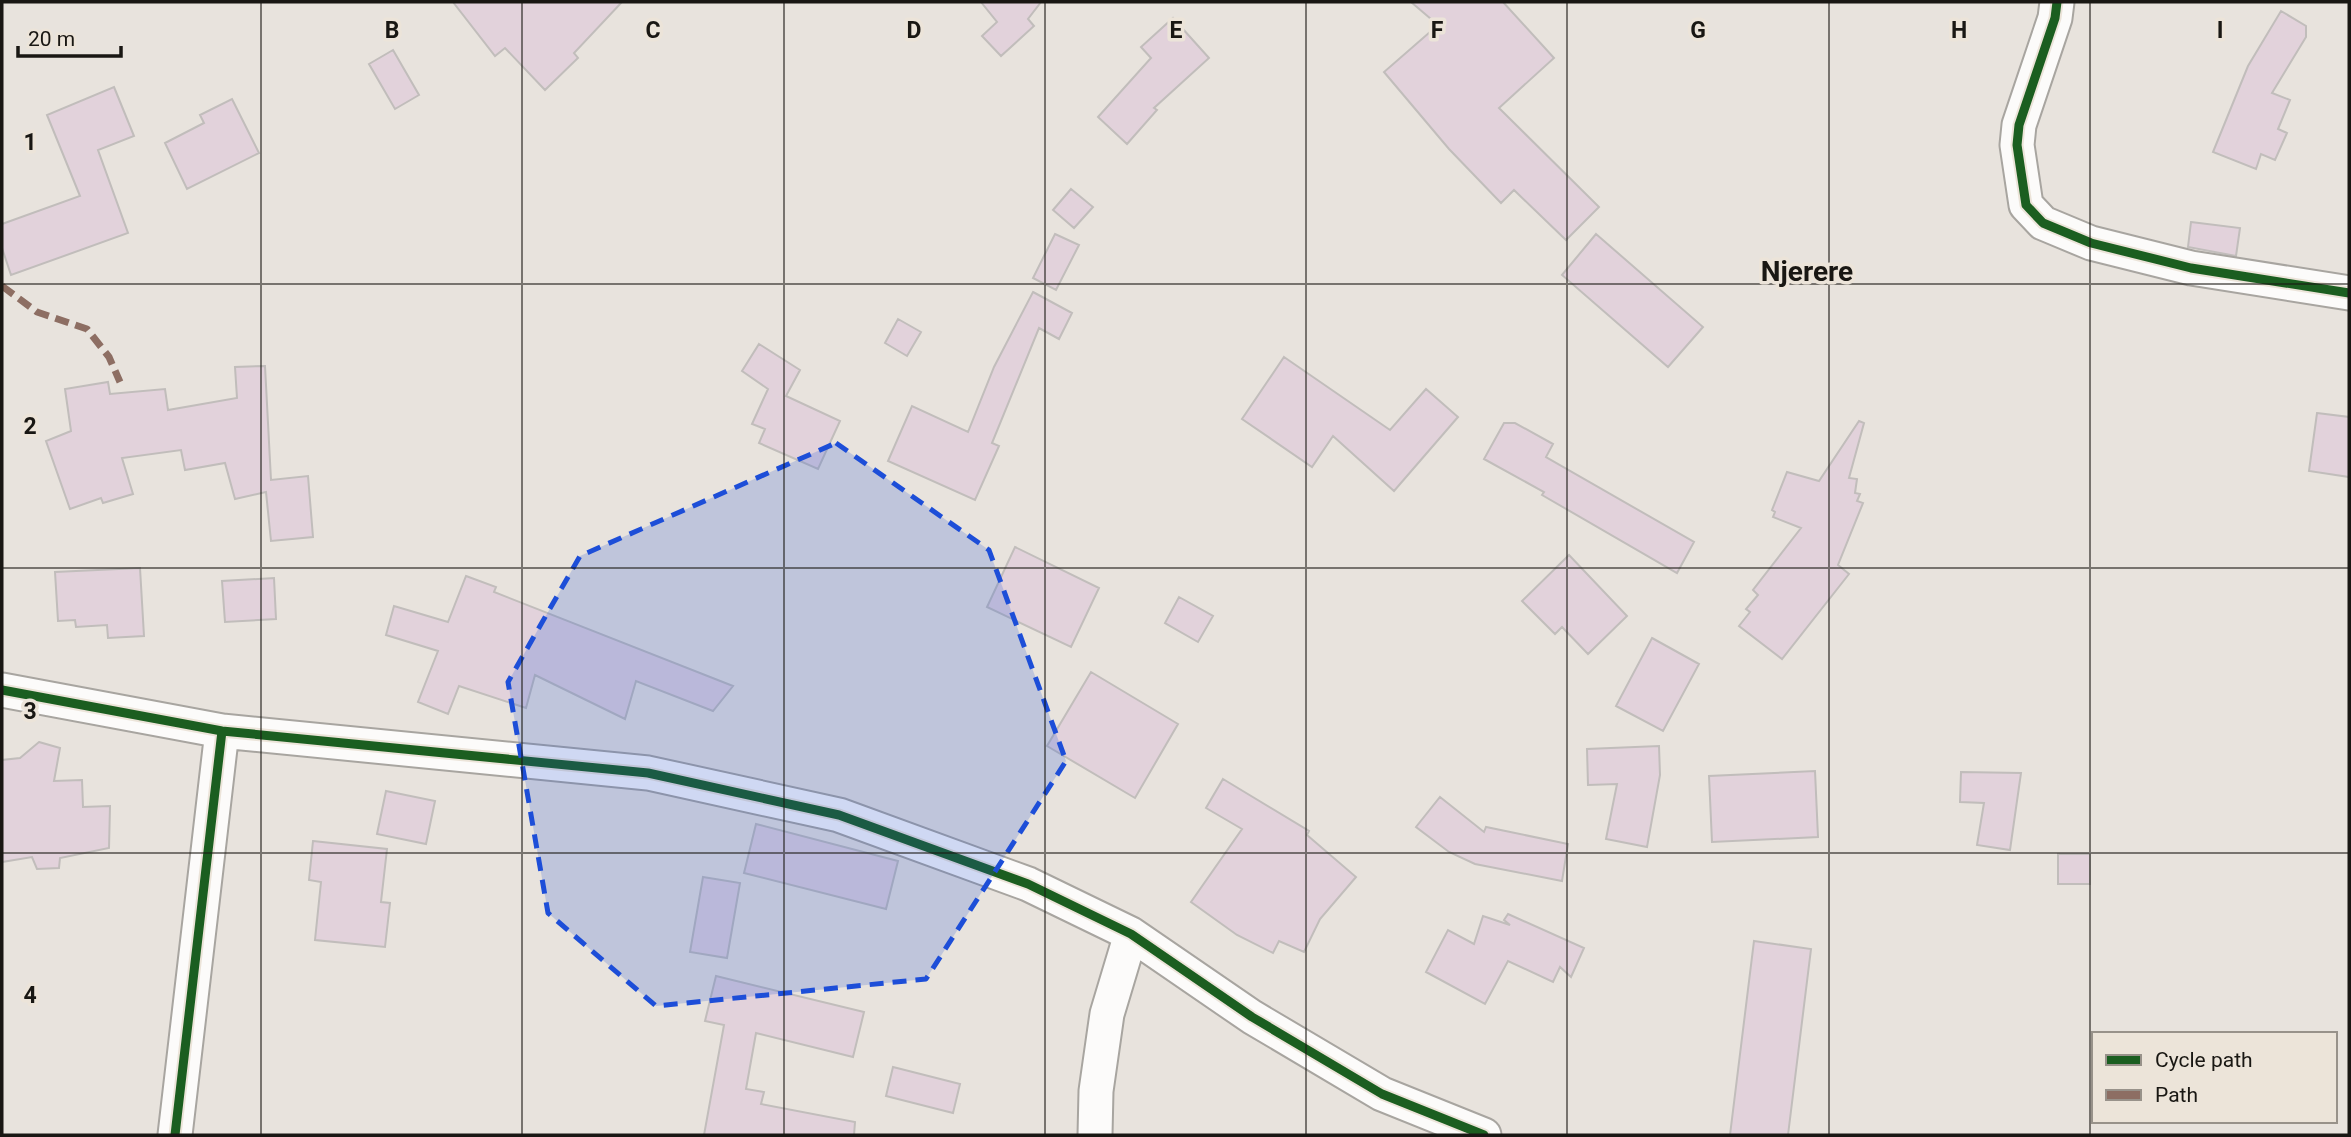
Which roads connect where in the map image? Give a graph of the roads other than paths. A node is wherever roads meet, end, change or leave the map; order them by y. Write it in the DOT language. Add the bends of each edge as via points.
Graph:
graph roads {
  1 [pos="2057,2"];
  2 [pos="2349,293"];
  3 [pos="2,690"];
  4 [pos="222,731"];
  5 [pos="1131,934"];
  6 [pos="175,1135"];
  7 [pos="1095,1135"];
  8 [pos="1484,1135"];
  1 -- 2 [label="street" via="2017,145 2026,205 2043,223 2091,243 2191,268"];
  3 -- 4 [label="street"];
  4 -- 5 [label="street" via="648,773 839,815 1028,884"];
  4 -- 6 [label="street"];
  5 -- 7 [label="street" via="1107,1014"];
  5 -- 8 [label="street" via="1252,1017 1382,1094"];
}
